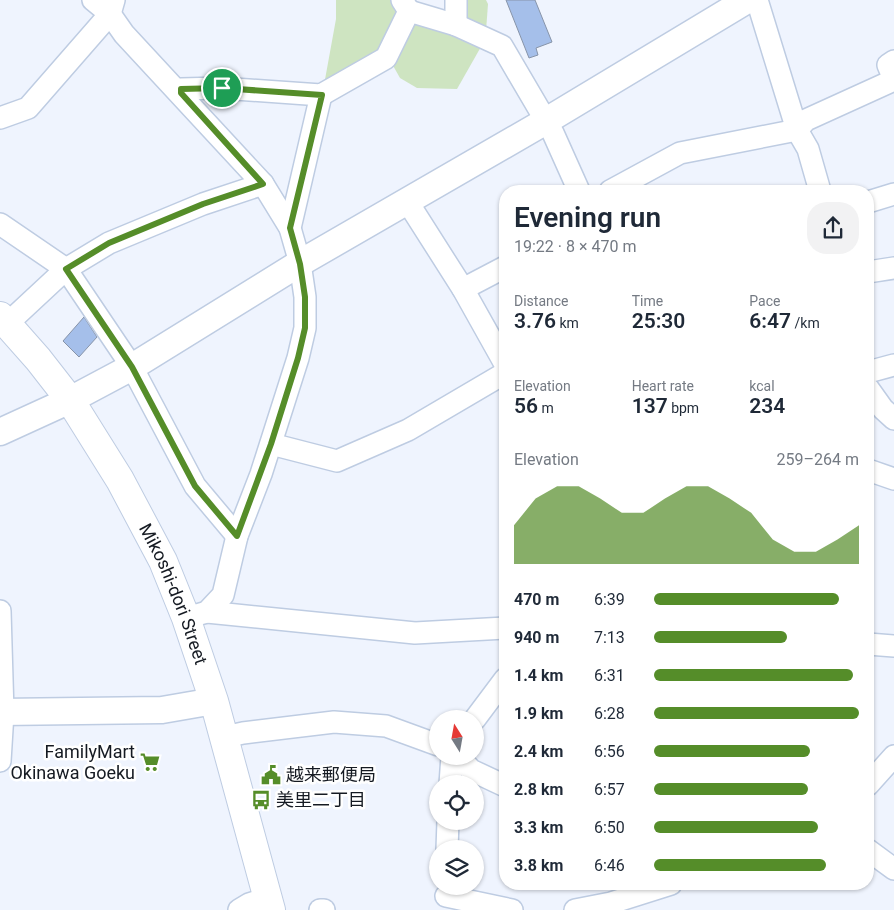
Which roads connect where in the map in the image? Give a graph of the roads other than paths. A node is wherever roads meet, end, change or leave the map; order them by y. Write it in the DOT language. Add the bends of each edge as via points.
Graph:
graph roads {
  1 [pos="93,0"];
  2 [pos="456,0"];
  3 [pos="747,0"];
  4 [pos="757,0"];
  5 [pos="406,6"];
  6 [pos="112,7"];
  7 [pos="456,25"];
  8 [pos="894,61"];
  9 [pos="894,80"];
  10 [pos="181,93"];
  11 [pos="322,95"];
  12 [pos="0,118"];
  13 [pos="546,121"];
  14 [pos="797,130"];
  15 [pos="263,184"];
  16 [pos="576,185"];
  17 [pos="621,185"];
  18 [pos="818,185"];
  19 [pos="894,194"];
  20 [pos="874,200"];
  21 [pos="406,201"];
  22 [pos="0,224"];
  23 [pos="290,228"];
  24 [pos="300,264"];
  25 [pos="894,268"];
  26 [pos="66,269"];
  27 [pos="499,271"];
  28 [pos="874,271"];
  29 [pos="463,289"];
  30 [pos="4,320"];
  31 [pos="499,353"];
  32 [pos="894,365"];
  33 [pos="132,367"];
  34 [pos="874,370"];
  35 [pos="499,377"];
  36 [pos="874,396"];
  37 [pos="70,400"];
  38 [pos="894,419"];
  39 [pos="0,432"];
  40 [pos="271,444"];
  41 [pos="874,472"];
  42 [pos="894,479"];
  43 [pos="237,536"];
  44 [pos="0,611"];
  45 [pos="196,615"];
  46 [pos="499,628"];
  47 [pos="874,644"];
  48 [pos="894,646"];
  49 [pos="499,687"];
  50 [pos="214,701"];
  51 [pos="482,710"];
  52 [pos="2,712"];
  53 [pos="225,737"];
  54 [pos="429,742"];
  55 [pos="894,756"];
  56 [pos="0,761"];
  57 [pos="466,765"];
  58 [pos="874,778"];
  59 [pos="499,783"];
  60 [pos="874,854"];
  61 [pos="894,868"];
  62 [pos="638,890"];
  63 [pos="443,897"];
  64 [pos="270,904"];
  65 [pos="239,910"];
  66 [pos="320,910"];
  67 [pos="324,910"];
  68 [pos="512,910"];
  69 [pos="575,910"];
  1 -- 6 [label="street"];
  2 -- 7 [label="street"];
  3 -- 13 [label="street"];
  4 -- 14 [label="street"];
  5 -- 7 [label="street"];
  5 -- 11 [label="street" via="386,58"];
  6 -- 10 [label="street" via="124,34"];
  6 -- 12 [label="street" via="28,108"];
  7 -- 13 [label="street" via="502,46"];
  8 -- 9 [label="street" via="888,65"];
  9 -- 14 [label="street" via="806,120"];
  10 -- 11 [label="street" via="181,89 222,88"];
  10 -- 15 [label="street"];
  11 -- 23 [label="street"];
  13 -- 16 [label="street"];
  13 -- 21 [label="street"];
  14 -- 17 [label="street" via="680,154"];
  14 -- 18 [label="street" via="808,149"];
  15 -- 23 [label="street"];
  15 -- 26 [label="street" via="203,204 109,243"];
  19 -- 20 [label="street"];
  21 -- 24 [label="street"];
  21 -- 29 [label="street"];
  22 -- 26 [label="street"];
  23 -- 24 [label="street"];
  24 -- 33 [label="street"];
  24 -- 40 [label="street" via="305,328"];
  25 -- 28 [label="street"];
  26 -- 30 [label="street"];
  26 -- 33 [label="street"];
  27 -- 29 [label="street"];
  29 -- 31 [label="street"];
  30 -- 37 [label="highway, Mikoshi-dori Street"];
  32 -- 34 [label="street"];
  33 -- 37 [label="street"];
  33 -- 43 [label="street" via="195,486"];
  35 -- 40 [label="street" via="408,430 337,461"];
  36 -- 38 [label="street"];
  37 -- 39 [label="street"];
  37 -- 45 [label="highway, Mikoshi-dori Street" via="120,480"];
  40 -- 43 [label="street"];
  41 -- 42 [label="street"];
  43 -- 45 [label="street" via="223,595"];
  44 -- 52 [label="street"];
  45 -- 46 [label="street" via="415,633"];
  45 -- 50 [label="highway, Mikoshi-dori Street"];
  47 -- 48 [label="street"];
  49 -- 51 [label="street"];
  50 -- 52 [label="street" via="162,710"];
  50 -- 53 [label="highway, Mikoshi-dori Street"];
  52 -- 56 [label="street"];
  53 -- 54 [label="street" via="334,722 386,726"];
  53 -- 64 [label="highway, Mikoshi-dori Street"];
  55 -- 58 [label="street"];
  57 -- 59 [label="street"];
  60 -- 61 [label="street"];
  62 -- 69 [label="street" via="611,903"];
  63 -- 68 [label="street"];
  64 -- 65 [label="street" via="249,904"];
  66 -- 67 [label="street"];
}
